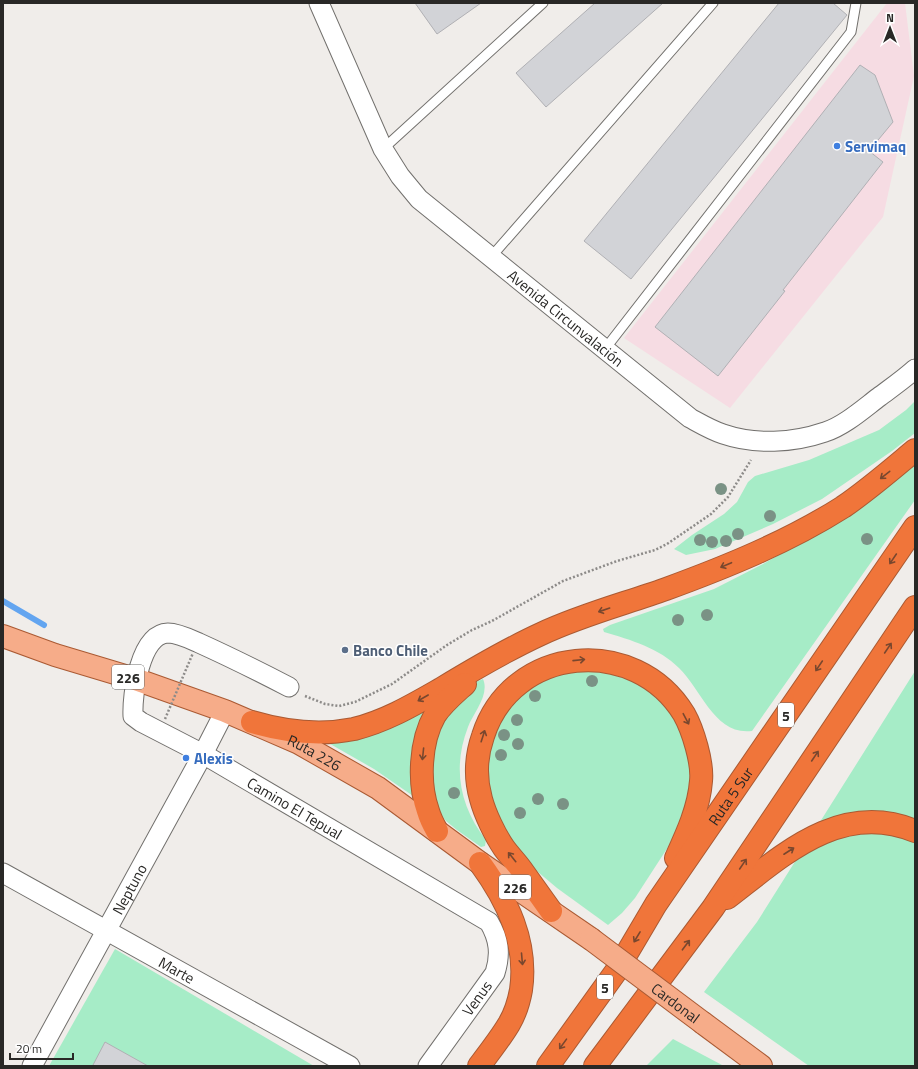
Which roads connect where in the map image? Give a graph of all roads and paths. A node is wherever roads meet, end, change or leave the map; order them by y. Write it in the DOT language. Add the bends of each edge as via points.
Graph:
graph roads {
  1 [pos="320,3"];
  2 [pos="544,3"];
  3 [pos="713,3"];
  4 [pos="856,3"];
  5 [pos="383,149"];
  6 [pos="491,257"];
  7 [pos="605,349"];
  8 [pos="915,369"];
  9 [pos="759,441"];
  10 [pos="915,450"];
  11 [pos="915,527"];
  12 [pos="915,608"];
  13 [pos="3,636"];
  14 [pos="193,653"];
  15 [pos="494,658"];
  16 [pos="135,679"];
  17 [pos="290,687"];
  18 [pos="224,711"];
  19 [pos="165,719"];
  20 [pos="252,722"];
  21 [pos="203,754"];
  22 [pos="437,831"];
  23 [pos="915,831"];
  24 [pos="480,863"];
  25 [pos="3,874"];
  26 [pos="656,904"];
  27 [pos="713,908"];
  28 [pos="551,911"];
  29 [pos="489,922"];
  30 [pos="106,931"];
  31 [pos="591,939"];
  32 [pos="620,1031"];
  33 [pos="32,1066"];
  34 [pos="350,1066"];
  35 [pos="428,1066"];
  36 [pos="478,1066"];
  37 [pos="548,1066"];
  38 [pos="595,1066"];
  39 [pos="607,1066"];
  40 [pos="761,1066"];
  1 -- 5 [label="street, Avenida Circunvalación"];
  2 -- 5 [label="lane"];
  3 -- 6 [label="lane"];
  4 -- 7 [label="lane" via="851,32"];
  5 -- 6 [label="street, Avenida Circunvalación" via="419,199"];
  6 -- 7 [label="street, Avenida Circunvalación"];
  7 -- 9 [label="street, Avenida Circunvalación" via="690,418 723,434"];
  8 -- 9 [label="street, Avenida Circunvalación" via="848,420 826,432 792,440"];
  9 -- 17 [label="path" via="728,497 711,514 655,550 563,581 472,630 392,684 355,702 339,706 325,704"];
  10 -- 15 [label="highway, one-way" via="854,498 790,537 714,571 543,633"];
  11 -- 26 [label="highway, Ruta 5 Sur / 5, one-way"];
  27 -- 12 [label="highway, one-way"];
  13 -- 16 [label="main road, Ruta 226 / 226" via="54,655"];
  14 -- 19 [label="path, bridge"];
  15 -- 20 [label="highway, one-way" via="390,717 355,728 334,732 300,732 274,729"];
  15 -- 22 [label="highway, one-way" via="443,704 430,726 424,747 424,798"];
  16 -- 17 [label="street" via="151,642 155,637 168,633 184,636"];
  16 -- 18 [label="main road, Ruta 226 / 226"];
  16 -- 21 [label="street, Camino El Tepual" via="133,716"];
  18 -- 20 [label="main road, Ruta 226 / 226"];
  18 -- 21 [label="street, Neptuno"];
  20 -- 22 [label="main road, Ruta 226 / 226" via="299,743 351,772 378,788"];
  21 -- 29 [label="street, Camino El Tepual"];
  21 -- 30 [label="street, Neptuno"];
  22 -- 24 [label="main road, Ruta 226 / 226"];
  27 -- 23 [label="highway, one-way" via="786,853 815,835 838,826 875,823"];
  24 -- 28 [label="main road, Ruta 226 / 226"];
  24 -- 36 [label="highway, one-way" via="504,899 514,921 520,946 522,980 516,1010 509,1024"];
  25 -- 30 [label="street, Marte"];
  28 -- 26 [label="highway, one-way" via="503,847 486,815 477,781 477,763 488,723 504,698 517,685 548,667 584,660 620,664 653,680 679,706 695,739 702,780 697,805"];
  26 -- 37 [label="highway, Ruta 5 Sur / 5, one-way" via="617,970"];
  32 -- 27 [label="highway, one-way"];
  28 -- 31 [label="main road, Ruta 226 / 226"];
  29 -- 35 [label="street, Venus" via="499,946 495,973"];
  30 -- 33 [label="street, Neptuno"];
  30 -- 34 [label="street, Marte"];
  31 -- 40 [label="main road, Cardonal, bridge"];
  32 -- 38 [label="highway"];
  32 -- 39 [label="highway"];
}
